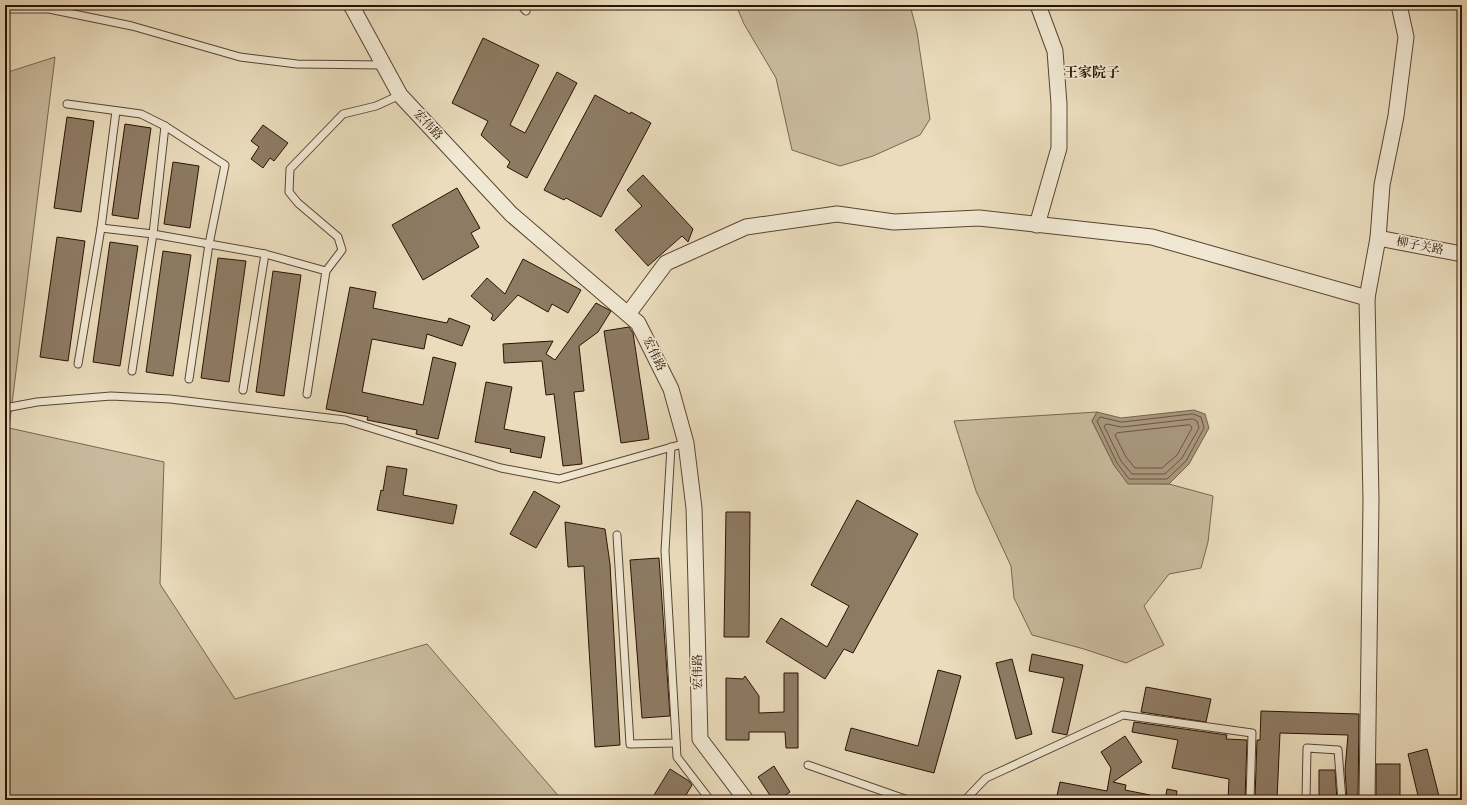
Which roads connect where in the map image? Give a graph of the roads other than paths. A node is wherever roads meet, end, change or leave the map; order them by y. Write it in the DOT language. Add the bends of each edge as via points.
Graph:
graph roads {
  1 [pos="351,5"];
  2 [pos="521,5"];
  3 [pos="1038,5"];
  4 [pos="1399,5"];
  5 [pos="5,10"];
  6 [pos="526,11"];
  7 [pos="384,65"];
  8 [pos="400,95"];
  9 [pos="67,104"];
  10 [pos="116,111"];
  11 [pos="165,126"];
  12 [pos="1037,225"];
  13 [pos="101,228"];
  14 [pos="153,234"];
  15 [pos="1378,238"];
  16 [pos="209,244"];
  17 [pos="265,254"];
  18 [pos="1462,254"];
  19 [pos="326,271"];
  20 [pos="1367,298"];
  21 [pos="628,314"];
  22 [pos="78,364"];
  23 [pos="132,371"];
  24 [pos="188,379"];
  25 [pos="243,390"];
  26 [pos="307,394"];
  27 [pos="5,408"];
  28 [pos="686,443"];
  29 [pos="671,447"];
  30 [pos="617,535"];
  31 [pos="676,743"];
  32 [pos="808,765"];
  33 [pos="710,800"];
  34 [pos="746,800"];
  35 [pos="908,800"];
  36 [pos="965,800"];
  37 [pos="1250,800"];
  38 [pos="1306,800"];
  39 [pos="1342,800"];
  40 [pos="1367,800"];
  1 -- 7 [label="street, 宏伟路"];
  2 -- 6 [label="lane"];
  3 -- 12 [label="street" via="1055,50 1059,148"];
  4 -- 15 [label="street" via="1406,37 1396,116 1382,185"];
  5 -- 7 [label="lane" via="49,9 132,26 240,57 297,64"];
  7 -- 8 [label="street, 宏伟路"];
  8 -- 19 [label="lane" via="376,106 343,114 290,169 289,192 298,203 338,237 342,250"];
  8 -- 21 [label="street, 宏伟路" via="511,214"];
  9 -- 10 [label="lane"];
  10 -- 11 [label="lane" via="141,114"];
  10 -- 13 [label="lane"];
  11 -- 14 [label="lane"];
  11 -- 16 [label="lane" via="225,165"];
  12 -- 20 [label="street" via="1152,237"];
  12 -- 21 [label="street" via="979,218 894,222 836,214 746,227 666,263"];
  13 -- 14 [label="lane"];
  13 -- 22 [label="lane"];
  14 -- 16 [label="lane"];
  14 -- 23 [label="lane"];
  15 -- 18 [label="street, 柳子关路"];
  15 -- 20 [label="street"];
  16 -- 17 [label="lane"];
  16 -- 24 [label="lane"];
  17 -- 19 [label="lane"];
  17 -- 25 [label="lane"];
  19 -- 26 [label="lane"];
  20 -- 40 [label="street" via="1371,500"];
  21 -- 28 [label="street, 宏伟路" via="638,323 671,389"];
  27 -- 29 [label="lane" via="37,402 111,396 170,399 344,420 501,468 559,479"];
  28 -- 29 [label="lane"];
  28 -- 34 [label="street, 宏伟路" via="694,508 700,739"];
  29 -- 31 [label="lane" via="665,551"];
  30 -- 31 [label="lane" via="630,744"];
  31 -- 33 [label="lane" via="677,757"];
  32 -- 35 [label="lane"];
  36 -- 37 [label="lane" via="986,778 1123,715 1252,733"];
  38 -- 39 [label="lane" via="1307,748 1338,750"];
}
